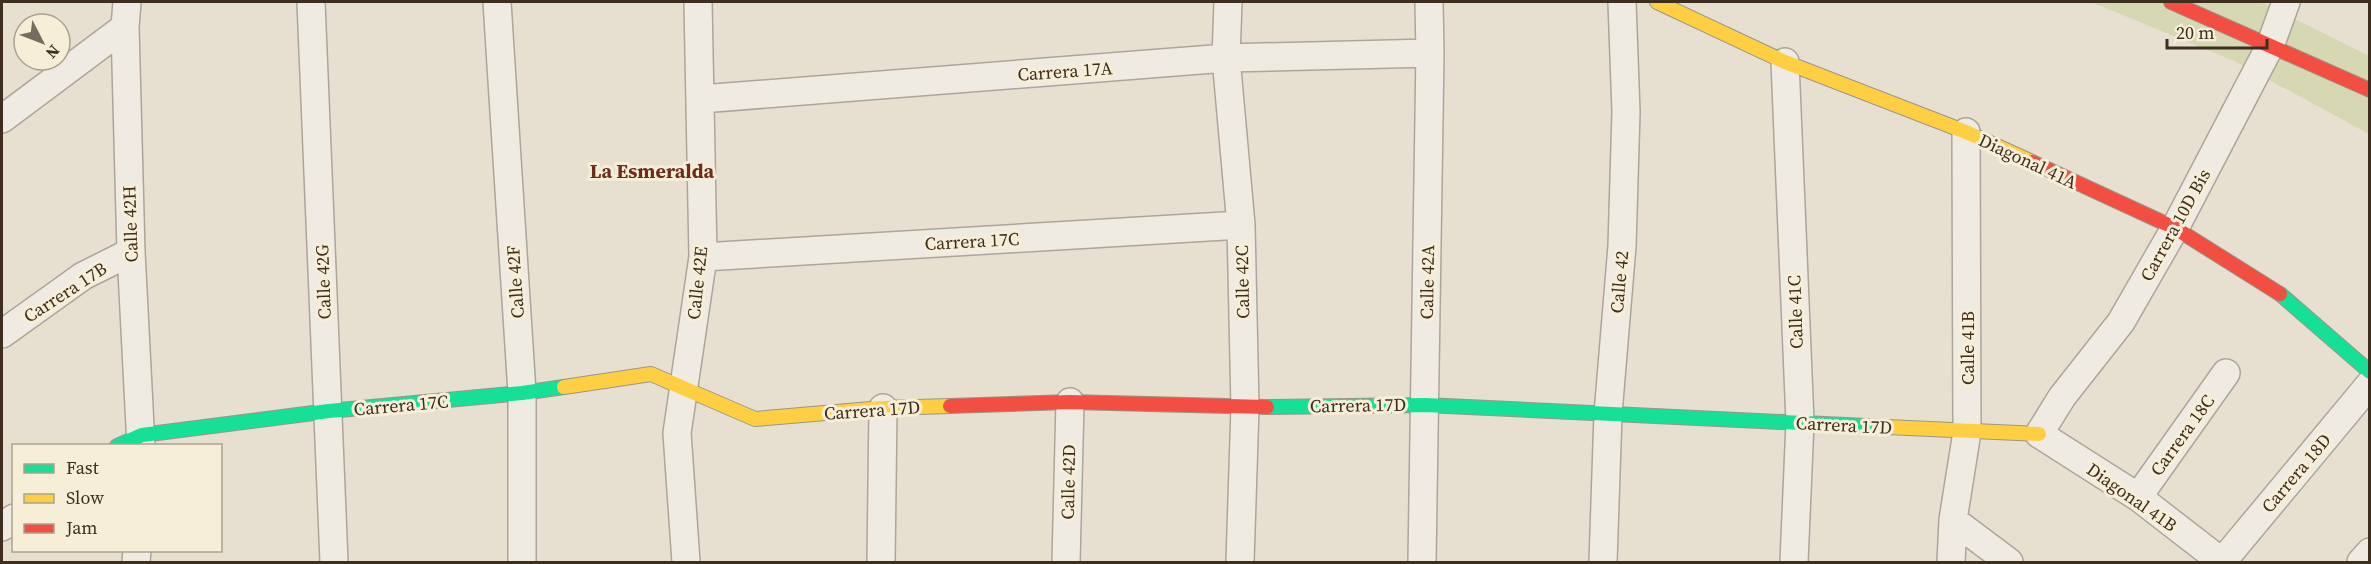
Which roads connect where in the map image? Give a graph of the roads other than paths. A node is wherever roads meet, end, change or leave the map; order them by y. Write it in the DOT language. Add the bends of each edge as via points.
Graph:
graph roads {
  1 [pos="312,2"];
  2 [pos="497,2"];
  3 [pos="698,2"];
  4 [pos="1228,2"];
  5 [pos="1429,2"];
  6 [pos="1622,2"];
  7 [pos="1657,2"];
  8 [pos="2171,2"];
  9 [pos="2286,2"];
  10 [pos="126,14"];
  11 [pos="2270,46"];
  12 [pos="1430,53"];
  13 [pos="1226,58"];
  14 [pos="1785,62"];
  15 [pos="2370,90"];
  16 [pos="701,99"];
  17 [pos="2,119"];
  18 [pos="1966,132"];
  19 [pos="1241,225"];
  20 [pos="2175,228"];
  21 [pos="131,252"];
  22 [pos="703,257"];
  23 [pos="2,334"];
  24 [pos="2370,372"];
  25 [pos="2226,373"];
  26 [pos="2370,384"];
  27 [pos="684,387"];
  28 [pos="522,393"];
  29 [pos="1070,402"];
  30 [pos="1425,405"];
  31 [pos="1245,407"];
  32 [pos="883,408"];
  33 [pos="329,411"];
  34 [pos="1608,414"];
  35 [pos="1800,422"];
  36 [pos="1967,432"];
  37 [pos="2039,434"];
  38 [pos="141,440"];
  39 [pos="125,444"];
  40 [pos="2138,497"];
  41 [pos="1953,520"];
  42 [pos="2370,552"];
  43 [pos="334,562"];
  44 [pos="522,562"];
  45 [pos="686,562"];
  46 [pos="881,562"];
  47 [pos="1066,562"];
  48 [pos="1240,562"];
  49 [pos="1422,562"];
  50 [pos="1603,562"];
  51 [pos="1794,562"];
  52 [pos="1951,562"];
  53 [pos="2009,562"];
  54 [pos="2222,562"];
  55 [pos="2361,562"];
  1 -- 33 [label="street, Calle 42G"];
  2 -- 28 [label="street, Calle 42F"];
  3 -- 16 [label="street, Calle 42E"];
  4 -- 13 [label="street, Calle 42C"];
  5 -- 12 [label="street, Calle 42A"];
  6 -- 34 [label="street, Calle 42" via="1626,112 1622,235"];
  7 -- 14 [label="street, Diagonal 41A"];
  8 -- 11 [label="street"];
  9 -- 11 [label="street, Carrera 10D Bis"];
  10 -- 17 [label="street"];
  10 -- 21 [label="street, Calle 42H"];
  11 -- 15 [label="street"];
  11 -- 20 [label="street, Carrera 10D Bis"];
  12 -- 13 [label="street, Carrera 17A"];
  12 -- 30 [label="street, Calle 42A"];
  13 -- 16 [label="street, Carrera 17A"];
  13 -- 19 [label="street, Calle 42C"];
  14 -- 18 [label="street, Diagonal 41A"];
  14 -- 35 [label="street, Calle 41C"];
  16 -- 22 [label="street, Calle 42E"];
  18 -- 20 [label="street, Diagonal 41A"];
  18 -- 36 [label="street, Calle 41B"];
  19 -- 22 [label="street, Carrera 17C"];
  19 -- 31 [label="street, Calle 42C"];
  20 -- 24 [label="street, Diagonal 41A" via="2285,297"];
  20 -- 37 [label="street, Carrera 10D Bis" via="2121,322 2062,397"];
  21 -- 23 [label="street, Carrera 17B" via="82,276"];
  21 -- 38 [label="street, Calle 42H"];
  22 -- 27 [label="street, Calle 42E"];
  25 -- 40 [label="street, Carrera 18C"];
  26 -- 54 [label="street, Carrera 18D"];
  27 -- 28 [label="street, Carrera 17C" via="651,374"];
  27 -- 32 [label="street, Carrera 17D" via="755,419"];
  27 -- 45 [label="street, Calle 42E" via="677,433"];
  28 -- 33 [label="street, Carrera 17C"];
  28 -- 44 [label="street, Calle 42F"];
  29 -- 31 [label="street, Carrera 17D"];
  29 -- 32 [label="street, Carrera 17D"];
  29 -- 47 [label="street, Calle 42D"];
  30 -- 31 [label="street, Carrera 17D"];
  30 -- 34 [label="street, Carrera 17D"];
  30 -- 49 [label="street, Calle 42A"];
  31 -- 48 [label="street, Calle 42C"];
  32 -- 46 [label="street"];
  33 -- 38 [label="street, Carrera 17C"];
  33 -- 43 [label="street, Calle 42G"];
  34 -- 35 [label="street, Carrera 17D"];
  34 -- 50 [label="street, Calle 42"];
  35 -- 36 [label="street, Carrera 17D"];
  35 -- 51 [label="street, Calle 41C"];
  36 -- 37 [label="street, Carrera 17D"];
  36 -- 41 [label="street, Calle 41B"];
  37 -- 40 [label="street, Diagonal 41B"];
  38 -- 39 [label="street, Carrera 17C"];
  40 -- 54 [label="street, Diagonal 41B"];
  41 -- 52 [label="street, Calle 41B"];
  41 -- 53 [label="street"];
  42 -- 55 [label="street"];
}
